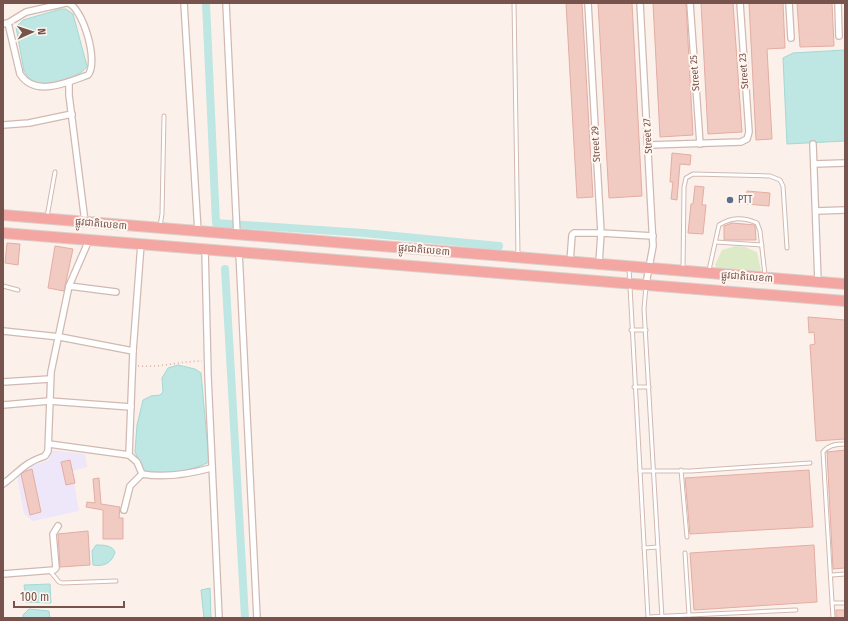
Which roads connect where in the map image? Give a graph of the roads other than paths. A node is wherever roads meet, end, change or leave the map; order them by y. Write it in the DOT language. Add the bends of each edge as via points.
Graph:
graph roads {
  1 [pos="67,3"];
  2 [pos="184,3"];
  3 [pos="226,3"];
  4 [pos="514,3"];
  5 [pos="588,3"];
  6 [pos="640,3"];
  7 [pos="690,3"];
  8 [pos="740,3"];
  9 [pos="789,3"];
  10 [pos="838,3"];
  11 [pos="6,23"];
  12 [pos="839,36"];
  13 [pos="791,38"];
  14 [pos="69,82"];
  15 [pos="72,114"];
  16 [pos="164,116"];
  17 [pos="3,126"];
  18 [pos="700,144"];
  19 [pos="813,144"];
  20 [pos="649,145"];
  21 [pos="845,163"];
  22 [pos="814,164"];
  23 [pos="54,172"];
  24 [pos="845,210"];
  25 [pos="816,211"];
  26 [pos="3,216"];
  27 [pos="46,219"];
  28 [pos="85,222"];
  29 [pos="160,228"];
  30 [pos="203,232"];
  31 [pos="3,233"];
  32 [pos="601,233"];
  33 [pos="235,234"];
  34 [pos="653,236"];
  35 [pos="89,240"];
  36 [pos="716,242"];
  37 [pos="141,244"];
  38 [pos="762,245"];
  39 [pos="786,248"];
  40 [pos="207,249"];
  41 [pos="236,252"];
  42 [pos="518,258"];
  43 [pos="570,262"];
  44 [pos="599,264"];
  45 [pos="629,266"];
  46 [pos="649,269"];
  47 [pos="683,272"];
  48 [pos="708,274"];
  49 [pos="765,278"];
  50 [pos="818,282"];
  51 [pos="628,283"];
  52 [pos="646,284"];
  53 [pos="845,284"];
  54 [pos="3,286"];
  55 [pos="70,286"];
  56 [pos="18,290"];
  57 [pos="116,292"];
  58 [pos="845,301"];
  59 [pos="631,330"];
  60 [pos="646,330"];
  61 [pos="3,331"];
  62 [pos="60,337"];
  63 [pos="132,351"];
  64 [pos="50,379"];
  65 [pos="3,382"];
  66 [pos="634,387"];
  67 [pos="649,387"];
  68 [pos="49,401"];
  69 [pos="3,405"];
  70 [pos="131,407"];
  71 [pos="49,444"];
  72 [pos="845,444"];
  73 [pos="129,455"];
  74 [pos="810,463"];
  75 [pos="211,468"];
  76 [pos="681,470"];
  77 [pos="640,471"];
  78 [pos="654,471"];
  79 [pos="142,474"];
  80 [pos="3,484"];
  81 [pos="124,510"];
  82 [pos="58,526"];
  83 [pos="686,537"];
  84 [pos="658,547"];
  85 [pos="644,548"];
  86 [pos="685,553"];
  87 [pos="50,572"];
  88 [pos="3,574"];
  89 [pos="845,574"];
  90 [pos="832,575"];
  91 [pos="116,581"];
  92 [pos="832,603"];
  93 [pos="845,603"];
  94 [pos="796,610"];
  95 [pos="688,615"];
  96 [pos="662,617"];
  97 [pos="220,618"];
  98 [pos="257,618"];
  99 [pos="648,618"];
  100 [pos="833,618"];
  1 -- 11 [label="street" via="26,12"];
  1 -- 14 [label="street" via="74,5 78,10 93,60 88,75"];
  2 -- 30 [label="street"];
  3 -- 33 [label="street"];
  4 -- 42 [label="lane"];
  5 -- 32 [label="street, Street 29"];
  6 -- 20 [label="street, Street 27"];
  7 -- 18 [label="street, Street 25"];
  8 -- 18 [label="street, Street 23" via="749,132 747,139 740,142"];
  9 -- 13 [label="street"];
  10 -- 12 [label="street"];
  11 -- 14 [label="street" via="20,74 27,83 40,87"];
  14 -- 15 [label="street"];
  15 -- 17 [label="street"];
  15 -- 28 [label="street"];
  16 -- 29 [label="lane"];
  18 -- 20 [label="street"];
  19 -- 22 [label="street"];
  20 -- 34 [label="street, Street 27"];
  21 -- 22 [label="street"];
  22 -- 25 [label="street"];
  23 -- 27 [label="lane"];
  24 -- 25 [label="street"];
  25 -- 50 [label="street"];
  26 -- 27 [label="highway, ផ្លូវជាតិលេខ៣"];
  27 -- 28 [label="highway, ផ្លូវជាតិលេខ៣"];
  28 -- 29 [label="highway, ផ្លូវជាតិលេខ៣"];
  29 -- 30 [label="highway, ផ្លូវជាតិលេខ៣"];
  30 -- 33 [label="highway, ផ្លូវជាតិលេខ៣"];
  31 -- 35 [label="highway, ផ្លូវជាតិលេខ៣"];
  32 -- 34 [label="street"];
  32 -- 43 [label="street" via="574,233"];
  32 -- 44 [label="street, Street 29"];
  33 -- 42 [label="highway, ផ្លូវជាតិលេខ៣"];
  34 -- 46 [label="street, Street 27"];
  35 -- 37 [label="highway, ផ្លូវជាតិលេខ៣"];
  35 -- 55 [label="street"];
  36 -- 38 [label="lane"];
  36 -- 38 [label="lane" via="719,225 728,219 737,218 757,223"];
  36 -- 48 [label="lane"];
  37 -- 40 [label="highway, ផ្លូវជាតិលេខ៣"];
  37 -- 63 [label="street"];
  38 -- 49 [label="lane"];
  39 -- 47 [label="lane" via="783,186 780,180 770,176 693,174 686,178 684,187"];
  40 -- 41 [label="highway, ផ្លូវជាតិលេខ៣"];
  40 -- 75 [label="street"];
  41 -- 51 [label="highway, ផ្លូវជាតិលេខ៣"];
  41 -- 98 [label="street"];
  42 -- 43 [label="highway, ផ្លូវជាតិលេខ៣"];
  43 -- 44 [label="highway, ផ្លូវជាតិលេខ៣"];
  44 -- 45 [label="highway, ផ្លូវជាតិលេខ៣"];
  45 -- 46 [label="highway, ផ្លូវជាតិលេខ៣"];
  45 -- 51 [label="lane"];
  46 -- 47 [label="highway, ផ្លូវជាតិលេខ៣"];
  46 -- 52 [label="street, Street 27"];
  47 -- 48 [label="highway, ផ្លូវជាតិលេខ៣"];
  48 -- 49 [label="highway, ផ្លូវជាតិលេខ៣"];
  49 -- 50 [label="highway, ផ្លូវជាតិលេខ៣"];
  50 -- 53 [label="highway, ផ្លូវជាតិលេខ៣"];
  51 -- 52 [label="highway, ផ្លូវជាតិលេខ៣"];
  51 -- 59 [label="lane"];
  52 -- 58 [label="highway, ផ្លូវជាតិលេខ៣"];
  52 -- 60 [label="lane"];
  54 -- 56 [label="lane"];
  55 -- 57 [label="street"];
  55 -- 62 [label="street"];
  59 -- 60 [label="lane"];
  59 -- 66 [label="lane"];
  60 -- 67 [label="lane"];
  61 -- 62 [label="street"];
  62 -- 63 [label="street"];
  62 -- 64 [label="street"];
  63 -- 70 [label="street"];
  64 -- 65 [label="street"];
  64 -- 68 [label="street"];
  66 -- 67 [label="lane"];
  66 -- 77 [label="lane"];
  67 -- 78 [label="lane"];
  68 -- 69 [label="street"];
  68 -- 70 [label="street"];
  68 -- 71 [label="street"];
  70 -- 73 [label="street"];
  71 -- 73 [label="street"];
  71 -- 80 [label="street" via="45,456 30,461"];
  72 -- 90 [label="lane" via="834,445 823,452"];
  73 -- 79 [label="street" via="137,462"];
  74 -- 76 [label="lane"];
  75 -- 79 [label="street" via="161,477"];
  75 -- 97 [label="street"];
  76 -- 78 [label="lane"];
  76 -- 83 [label="lane"];
  77 -- 78 [label="lane"];
  77 -- 85 [label="lane"];
  78 -- 84 [label="lane"];
  79 -- 81 [label="street" via="130,486"];
  82 -- 87 [label="street" via="53,534 56,568"];
  84 -- 85 [label="lane"];
  84 -- 96 [label="lane"];
  85 -- 99 [label="lane"];
  86 -- 95 [label="lane"];
  87 -- 88 [label="street"];
  87 -- 91 [label="lane" via="62,583"];
  89 -- 90 [label="lane"];
  90 -- 92 [label="lane"];
  92 -- 93 [label="lane"];
  92 -- 100 [label="lane"];
  94 -- 95 [label="lane"];
  95 -- 96 [label="lane"];
  96 -- 99 [label="lane"];
}
